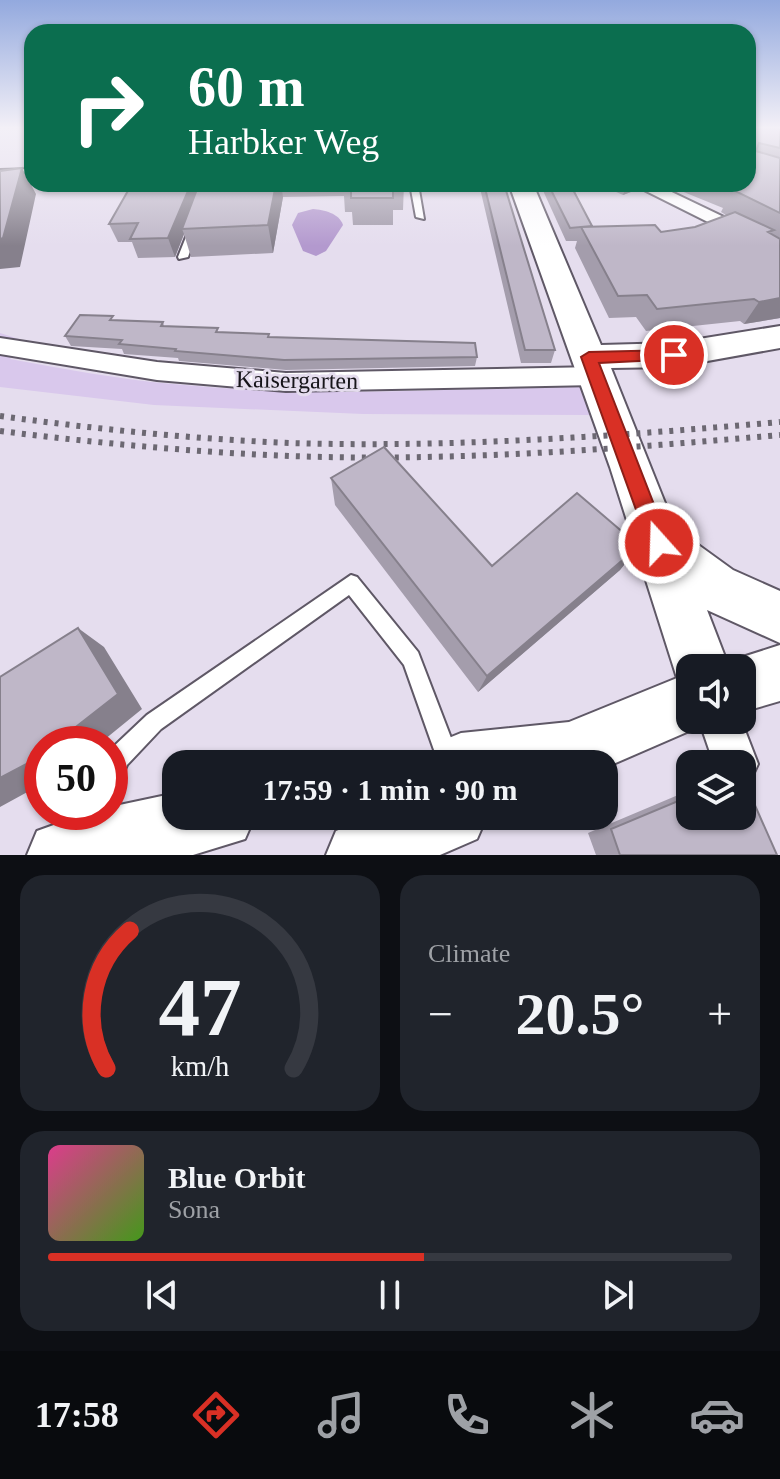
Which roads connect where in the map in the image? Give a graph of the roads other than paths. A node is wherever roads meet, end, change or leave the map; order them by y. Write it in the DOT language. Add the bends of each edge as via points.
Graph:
graph roads {
  1 [pos="24,174"];
  2 [pos="0,175"];
  3 [pos="416,192"];
  4 [pos="524,192"];
  5 [pos="663,192"];
  6 [pos="199,213"];
  7 [pos="421,217"];
  8 [pos="780,252"];
  9 [pos="183,257"];
  10 [pos="780,337"];
  11 [pos="0,346"];
  12 [pos="592,367"];
  13 [pos="659,543"];
  14 [pos="780,617"];
  15 [pos="696,654"];
  16 [pos="780,673"];
  17 [pos="756,680"];
  18 [pos="676,708"];
  19 [pos="128,748"];
  20 [pos="445,750"];
  21 [pos="578,750"];
  22 [pos="162,825"];
  23 [pos="420,830"];
  24 [pos="86,837"];
  25 [pos="360,855"];
  1 -- 2 [label="street"];
  3 -- 7 [label="lane"];
  4 -- 12 [label="main road"];
  5 -- 8 [label="street"];
  6 -- 9 [label="lane"];
  10 -- 12 [label="main road"];
  11 -- 12 [label="street, Kaisergarten" via="157,371 286,382"];
  12 -- 13 [label="main road"];
  13 -- 14 [label="main road" via="704,582 753,609"];
  13 -- 15 [label="main road"];
  16 -- 17 [label="main road"];
  18 -- 21 [label="main road"];
  19 -- 20 [label="lane" via="154,722 351,583 411,659"];
  22 -- 24 [label="main road"];
  23 -- 25 [label="main road"];
}
